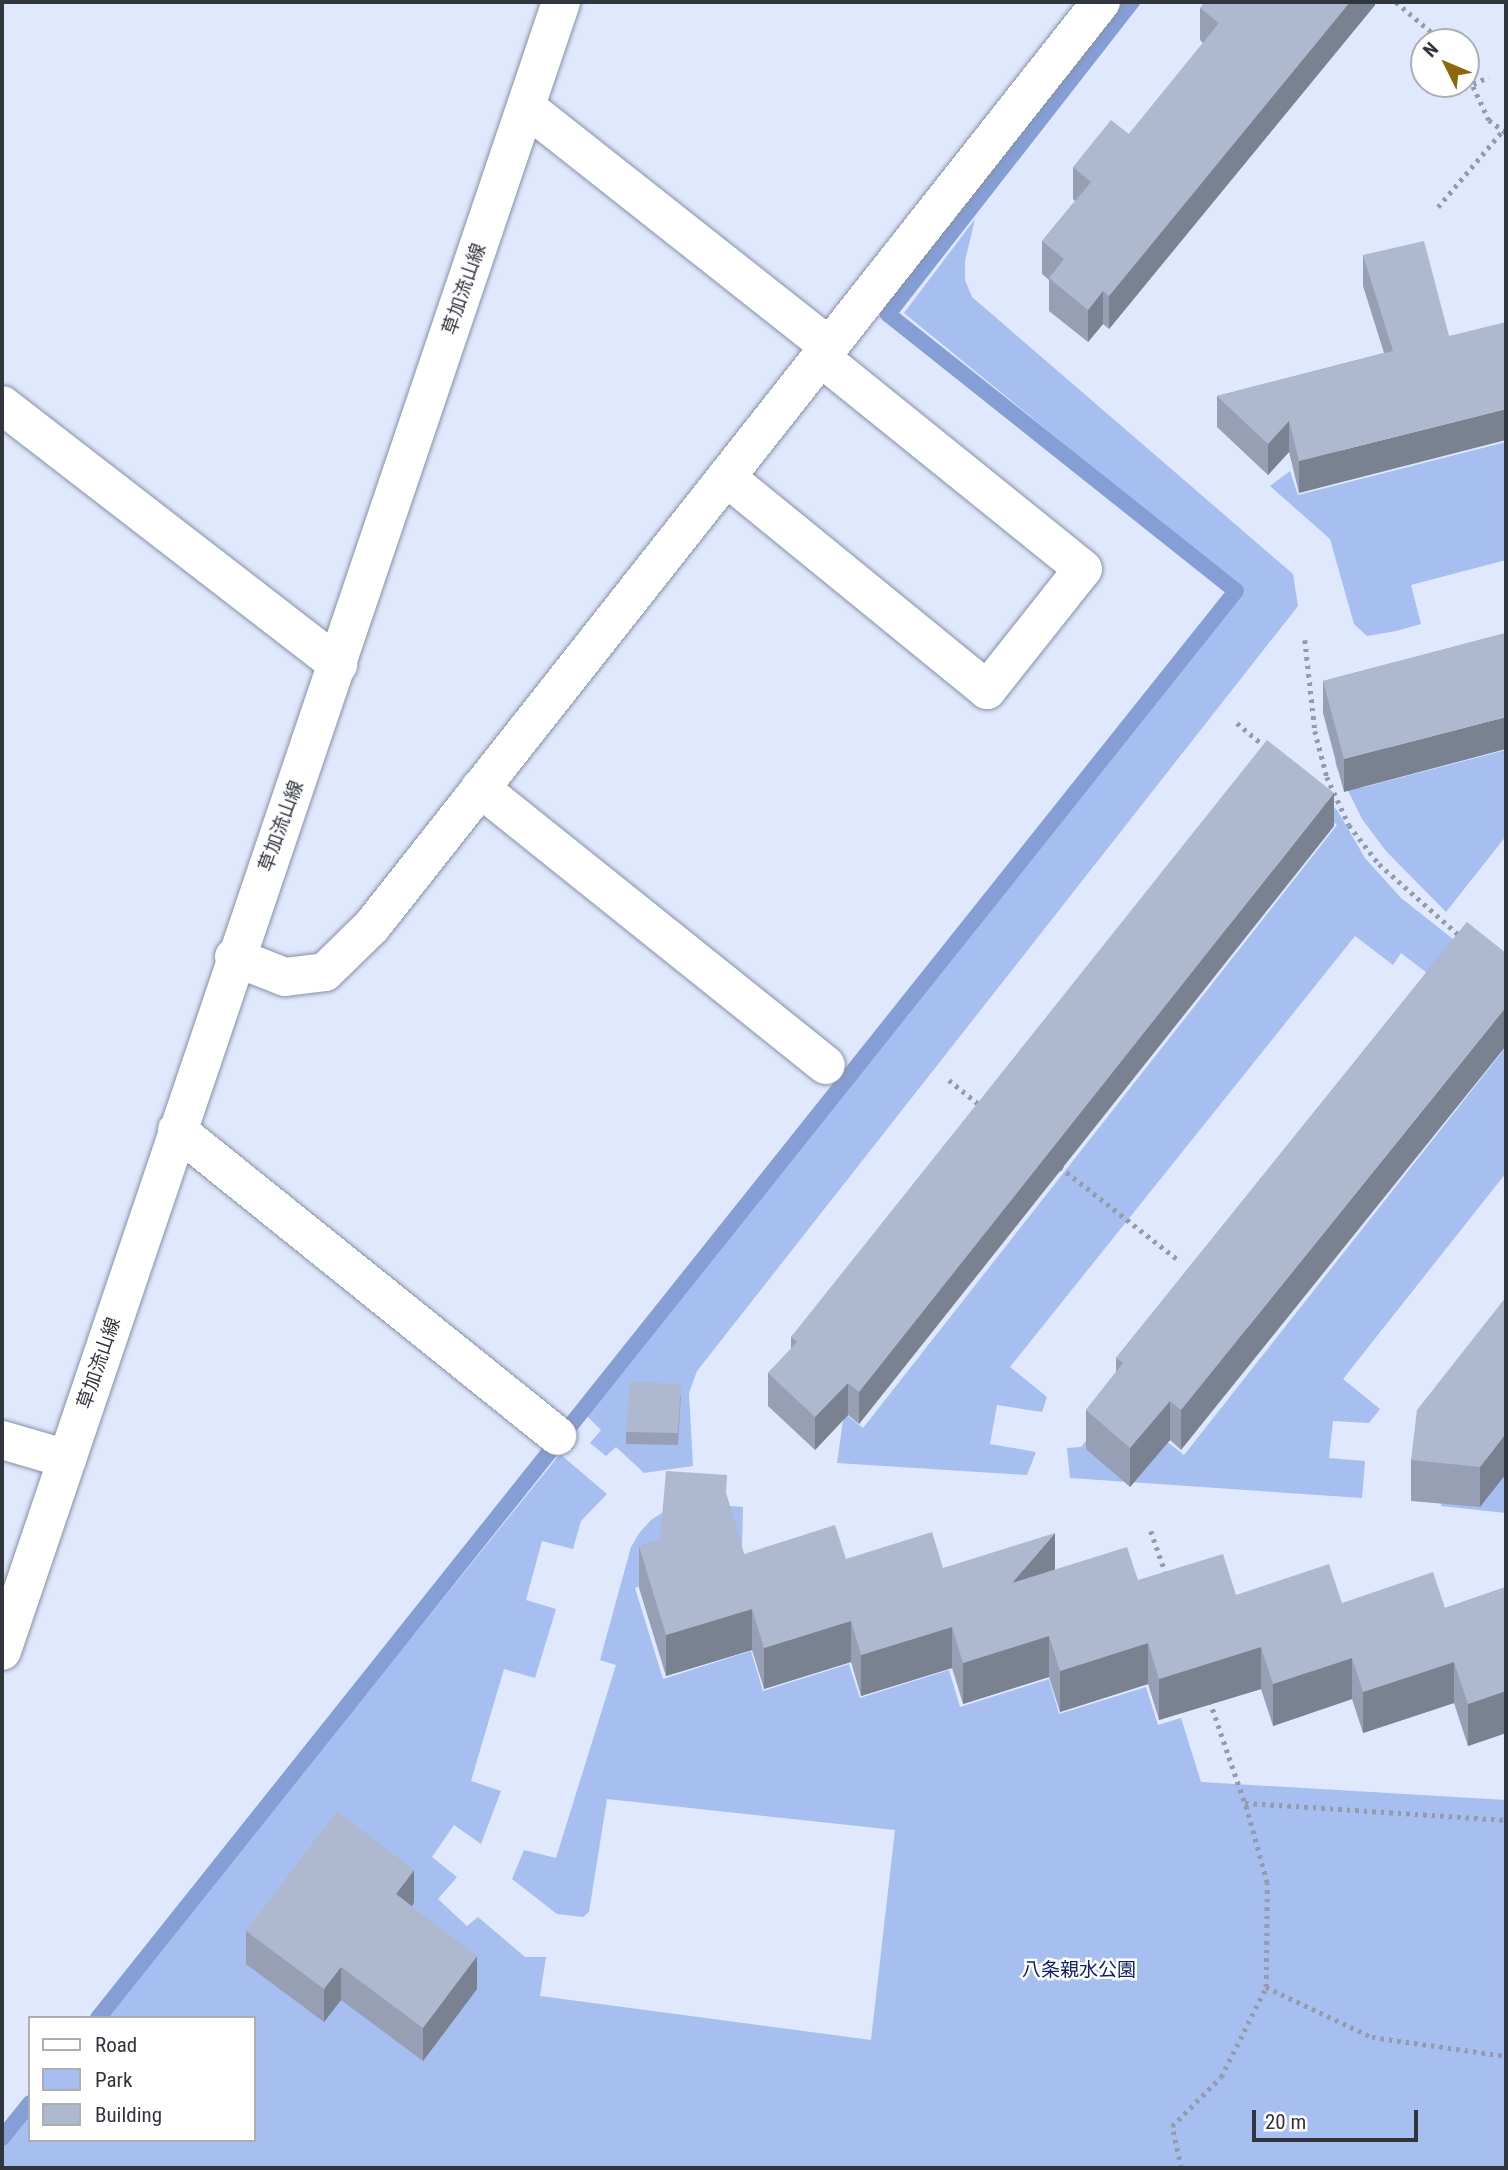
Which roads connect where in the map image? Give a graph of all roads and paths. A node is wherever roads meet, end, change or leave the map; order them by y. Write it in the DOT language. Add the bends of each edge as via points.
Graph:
graph roads {
  1 [pos="561,2"];
  2 [pos="1101,2"];
  3 [pos="1396,2"];
  4 [pos="1427,28"];
  5 [pos="1489,77"];
  6 [pos="1480,81"];
  7 [pos="1479,98"];
  8 [pos="526,107"];
  9 [pos="1505,131"];
  10 [pos="1437,207"];
  11 [pos="824,352"];
  12 [pos="2,405"];
  13 [pos="726,477"];
  14 [pos="1305,640"];
  15 [pos="338,665"];
  16 [pos="1237,723"];
  17 [pos="1269,750"];
  18 [pos="480,788"];
  19 [pos="1322,793"];
  20 [pos="1343,810"];
  21 [pos="1463,938"];
  22 [pos="234,957"];
  23 [pos="826,1065"];
  24 [pos="949,1080"];
  25 [pos="992,1114"];
  26 [pos="177,1130"];
  27 [pos="1057,1165"];
  28 [pos="1177,1259"];
  29 [pos="557,1436"];
  30 [pos="2,1440"];
  31 [pos="67,1459"];
  32 [pos="1151,1531"];
  33 [pos="1169,1583"];
  34 [pos="2,1651"];
  35 [pos="1209,1699"];
  36 [pos="1245,1803"];
  37 [pos="1506,1820"];
  38 [pos="1266,1987"];
  39 [pos="1506,2056"];
  40 [pos="1181,2168"];
  1 -- 8 [label="street, 草加流山線"];
  2 -- 11 [label="street"];
  3 -- 4 [label="path"];
  5 -- 6 [label="path"];
  7 -- 9 [label="path" via="1489,120"];
  8 -- 11 [label="street"];
  8 -- 15 [label="street, 草加流山線"];
  9 -- 10 [label="path"];
  11 -- 13 [label="street"];
  11 -- 13 [label="street" via="1083,569 987,690"];
  12 -- 15 [label="street"];
  13 -- 18 [label="street"];
  14 -- 20 [label="path" via="1315,731"];
  15 -- 22 [label="street, 草加流山線"];
  16 -- 17 [label="path"];
  18 -- 22 [label="street" via="372,926 325,972 285,977"];
  18 -- 23 [label="street"];
  19 -- 20 [label="path"];
  20 -- 21 [label="path" via="1379,864"];
  22 -- 26 [label="street, 草加流山線"];
  24 -- 25 [label="path"];
  26 -- 29 [label="street"];
  26 -- 31 [label="street, 草加流山線"];
  27 -- 28 [label="path"];
  30 -- 31 [label="street"];
  31 -- 34 [label="street, 草加流山線"];
  32 -- 33 [label="path"];
  35 -- 36 [label="path"];
  36 -- 37 [label="path"];
  36 -- 38 [label="path" via="1267,1883"];
  38 -- 39 [label="path" via="1372,2037"];
  38 -- 40 [label="path" via="1221,2077 1172,2126"];
}
